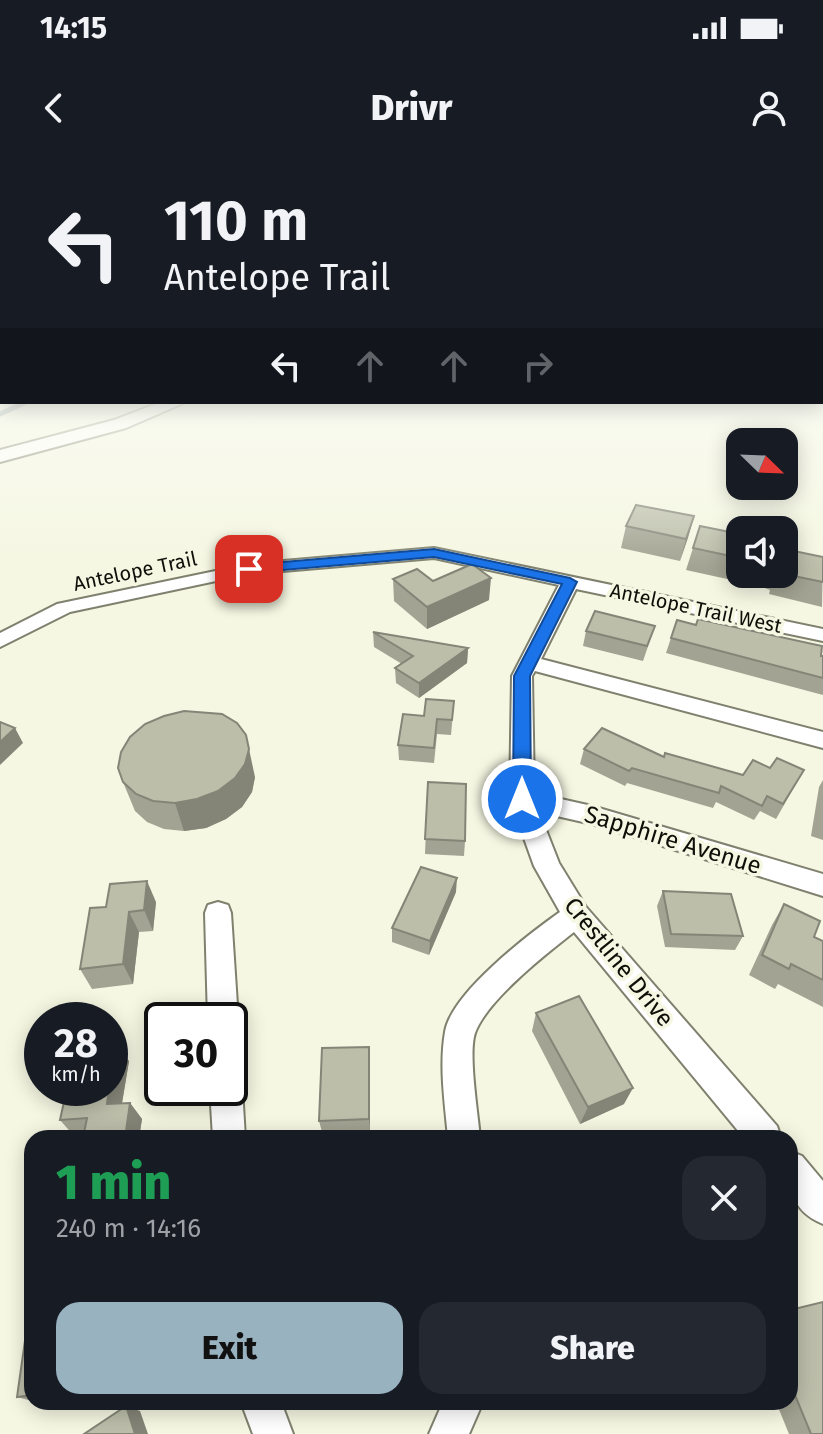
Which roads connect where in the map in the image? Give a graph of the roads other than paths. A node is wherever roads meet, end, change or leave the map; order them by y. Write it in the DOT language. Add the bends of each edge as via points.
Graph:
graph roads {
  1 [pos="29,448"];
  2 [pos="0,456"];
  3 [pos="570,582"];
  4 [pos="823,635"];
  5 [pos="0,641"];
  6 [pos="529,663"];
  7 [pos="823,740"];
  8 [pos="522,799"];
  9 [pos="823,885"];
  10 [pos="218,913"];
  11 [pos="576,915"];
  12 [pos="222,1002"];
  13 [pos="227,1106"];
  14 [pos="229,1130"];
  15 [pos="463,1130"];
  16 [pos="758,1130"];
  17 [pos="798,1177"];
  18 [pos="823,1207"];
  19 [pos="264,1410"];
  20 [pos="460,1410"];
  21 [pos="273,1434"];
  22 [pos="449,1434"];
  1 -- 2 [label="main road"];
  3 -- 4 [label="street, Antelope Trail West"];
  3 -- 5 [label="street, Antelope Trail" via="434,553 249,569 64,608"];
  3 -- 6 [label="street, Crestline Drive"];
  6 -- 7 [label="street"];
  6 -- 8 [label="street, Crestline Drive" via="522,676"];
  8 -- 9 [label="street, Sapphire Avenue"];
  8 -- 11 [label="street, Crestline Drive" via="547,866"];
  10 -- 12 [label="street"];
  11 -- 15 [label="street" via="525,953 490,988 460,1030"];
  11 -- 16 [label="street, Crestline Drive"];
  13 -- 14 [label="street"];
  17 -- 18 [label="street"];
  19 -- 21 [label="street"];
  20 -- 22 [label="street"];
}
